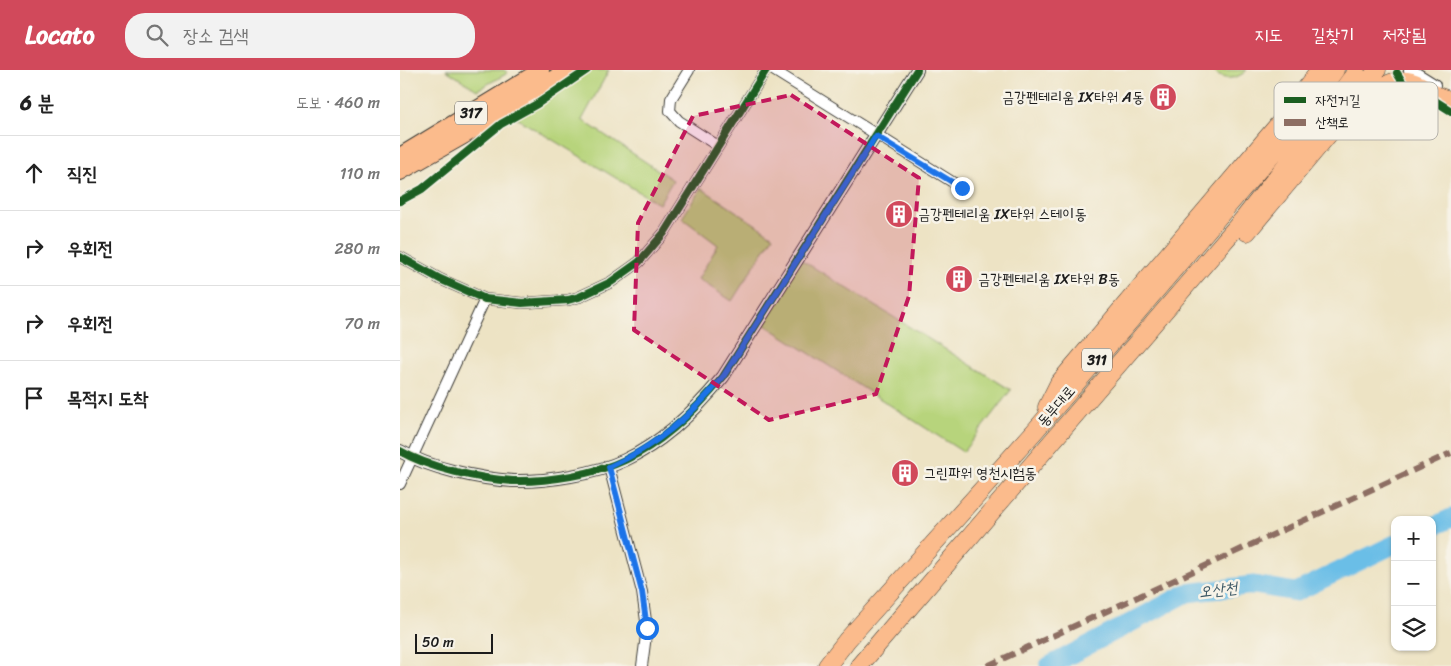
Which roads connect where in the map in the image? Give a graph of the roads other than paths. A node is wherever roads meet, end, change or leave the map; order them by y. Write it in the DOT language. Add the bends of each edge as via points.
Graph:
graph roads {
  1 [pos="541,70"];
  2 [pos="567,70"];
  3 [pos="689,70"];
  4 [pos="766,70"];
  5 [pos="773,70"];
  6 [pos="917,70"];
  7 [pos="1335,70"];
  8 [pos="1377,70"];
  9 [pos="1410,70"];
  10 [pos="1356,72"];
  11 [pos="1326,82"];
  12 [pos="1349,82"];
  13 [pos="1368,82"];
  14 [pos="1393,82"];
  15 [pos="1410,82"];
  16 [pos="1429,82"];
  17 [pos="1438,88"];
  18 [pos="1451,96"];
  19 [pos="1438,97"];
  20 [pos="1451,100"];
  21 [pos="1274,130"];
  22 [pos="876,136"];
  23 [pos="1284,140"];
  24 [pos="1306,140"];
  25 [pos="1324,140"];
  26 [pos="718,146"];
  27 [pos="400,156"];
  28 [pos="400,172"];
  29 [pos="962,188"];
  30 [pos="400,257"];
  31 [pos="485,299"];
  32 [pos="1033,433"];
  33 [pos="400,451"];
  34 [pos="413,459"];
  35 [pos="609,467"];
  36 [pos="1019,481"];
  37 [pos="400,484"];
  38 [pos="642,666"];
  39 [pos="826,666"];
  40 [pos="859,666"];
  1 -- 27 [label="main road, 317"];
  2 -- 28 [label="main road, 317"];
  3 -- 26 [label="street" via="670,99 670,111 679,122"];
  4 -- 26 [label="street"];
  5 -- 22 [label="street"];
  6 -- 22 [label="street"];
  7 -- 11 [label="highway, 동부대로 / 311"];
  8 -- 13 [label="highway"];
  9 -- 16 [label="street"];
  10 -- 12 [label="highway, 동부대로 / 311"];
  14 -- 15 [label="highway"];
  17 -- 18 [label="street"];
  19 -- 20 [label="highway"];
  21 -- 32 [label="highway" via="1060,383"];
  22 -- 29 [label="street"];
  22 -- 35 [label="street" via="717,384 690,414 661,438"];
  23 -- 32 [label="highway, 동부대로 / 311"];
  24 -- 36 [label="highway, 동부대로 / 311"];
  25 -- 36 [label="highway" via="1242,239 1083,417"];
  26 -- 31 [label="street" via="664,233 639,262 612,282 568,300 522,303"];
  30 -- 31 [label="street"];
  31 -- 34 [label="street"];
  32 -- 39 [label="highway, 동부대로 / 311"];
  33 -- 34 [label="street"];
  34 -- 35 [label="street" via="463,474 514,480 560,478"];
  34 -- 37 [label="street"];
  35 -- 38 [label="street" via="642,592 647,628"];
  36 -- 40 [label="highway, 동부대로 / 311"];
}
